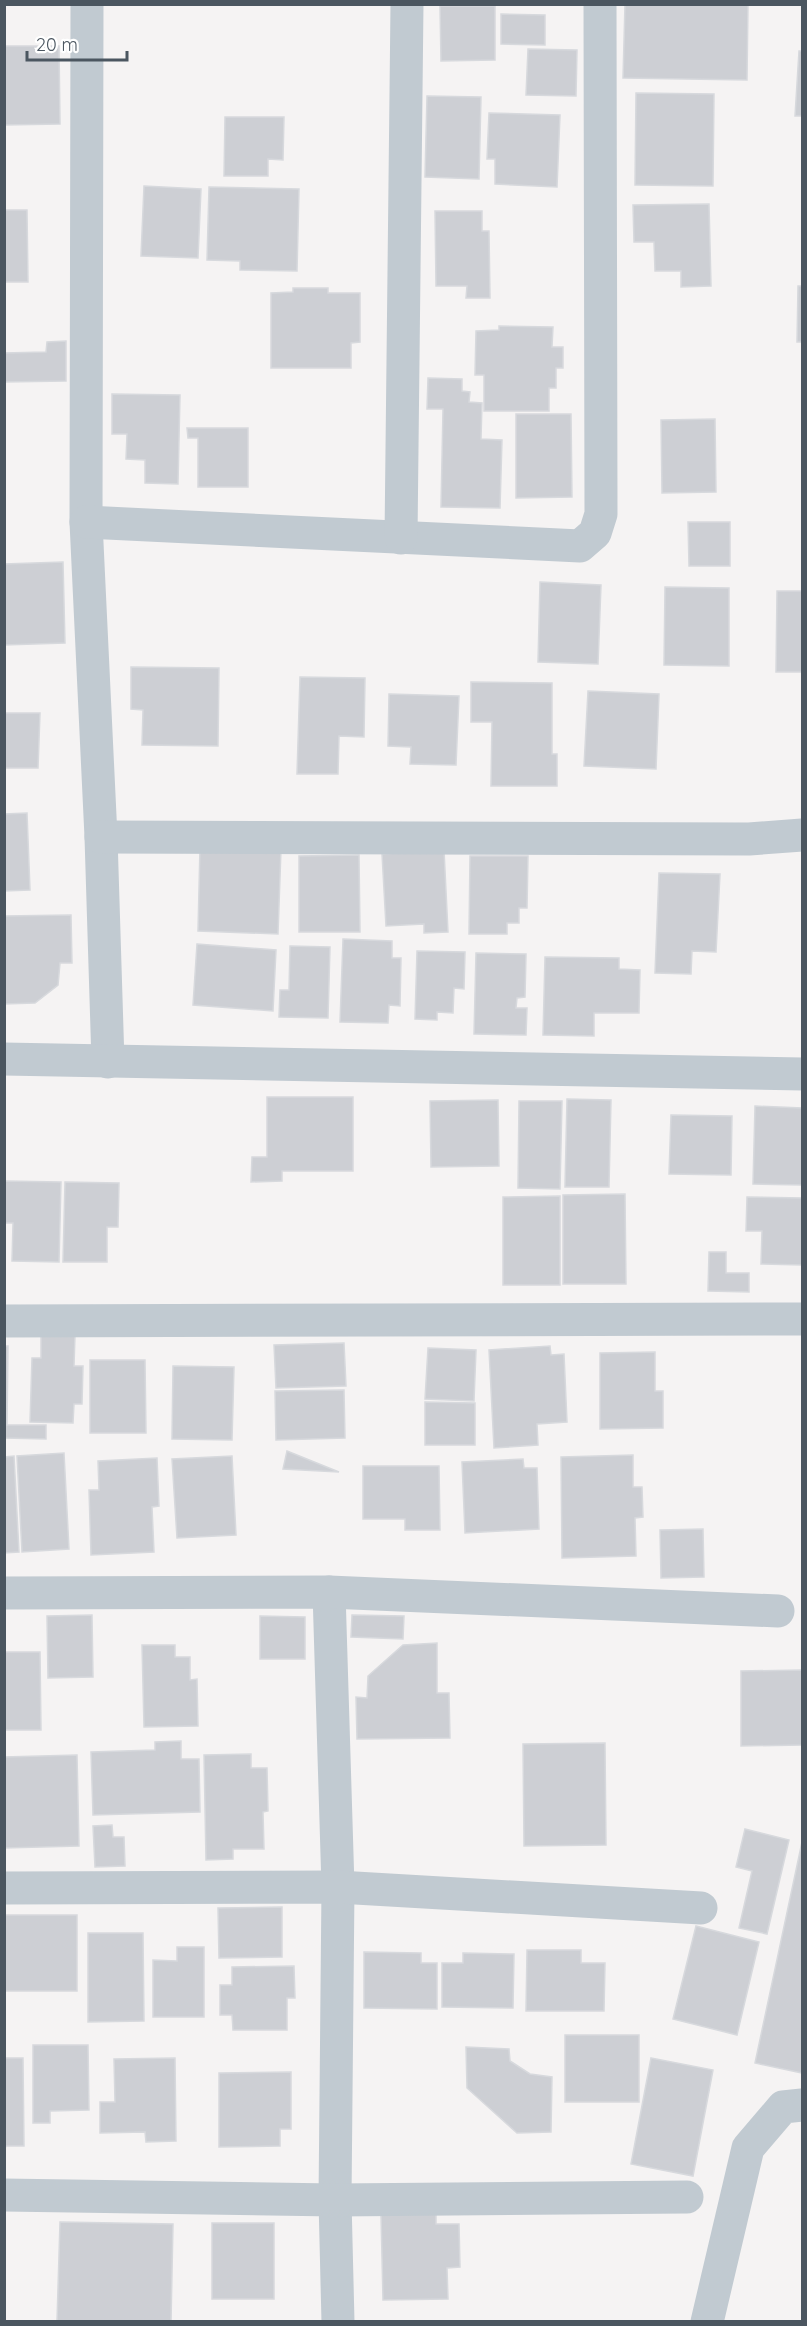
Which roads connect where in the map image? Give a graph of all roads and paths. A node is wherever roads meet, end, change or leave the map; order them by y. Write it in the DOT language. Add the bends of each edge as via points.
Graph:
graph roads {
  1 [pos="87,4"];
  2 [pos="407,4"];
  3 [pos="600,4"];
  4 [pos="86,522"];
  5 [pos="401,538"];
  6 [pos="802,835"];
  7 [pos="101,837"];
  8 [pos="4,1059"];
  9 [pos="108,1062"];
  10 [pos="802,1074"];
  11 [pos="802,1319"];
  12 [pos="4,1321"];
  13 [pos="329,1592"];
  14 [pos="4,1593"];
  15 [pos="778,1611"];
  16 [pos="338,1887"];
  17 [pos="4,1888"];
  18 [pos="701,1908"];
  19 [pos="802,2105"];
  20 [pos="4,2194"];
  21 [pos="687,2197"];
  22 [pos="334,2200"];
  23 [pos="338,2322"];
  24 [pos="707,2322"];
  1 -- 4 [label="street"];
  2 -- 5 [label="street"];
  3 -- 5 [label="street" via="602,514 595,533 580,546"];
  4 -- 5 [label="street"];
  4 -- 7 [label="street"];
  6 -- 7 [label="street" via="749,839"];
  7 -- 9 [label="street"];
  8 -- 9 [label="street"];
  9 -- 10 [label="street"];
  11 -- 12 [label="street"];
  13 -- 14 [label="street"];
  13 -- 15 [label="street"];
  13 -- 16 [label="street"];
  16 -- 17 [label="street"];
  16 -- 18 [label="street"];
  16 -- 22 [label="street"];
  19 -- 24 [label="street" via="783,2107 748,2148"];
  20 -- 22 [label="street"];
  21 -- 22 [label="street"];
  22 -- 23 [label="street"];
}
